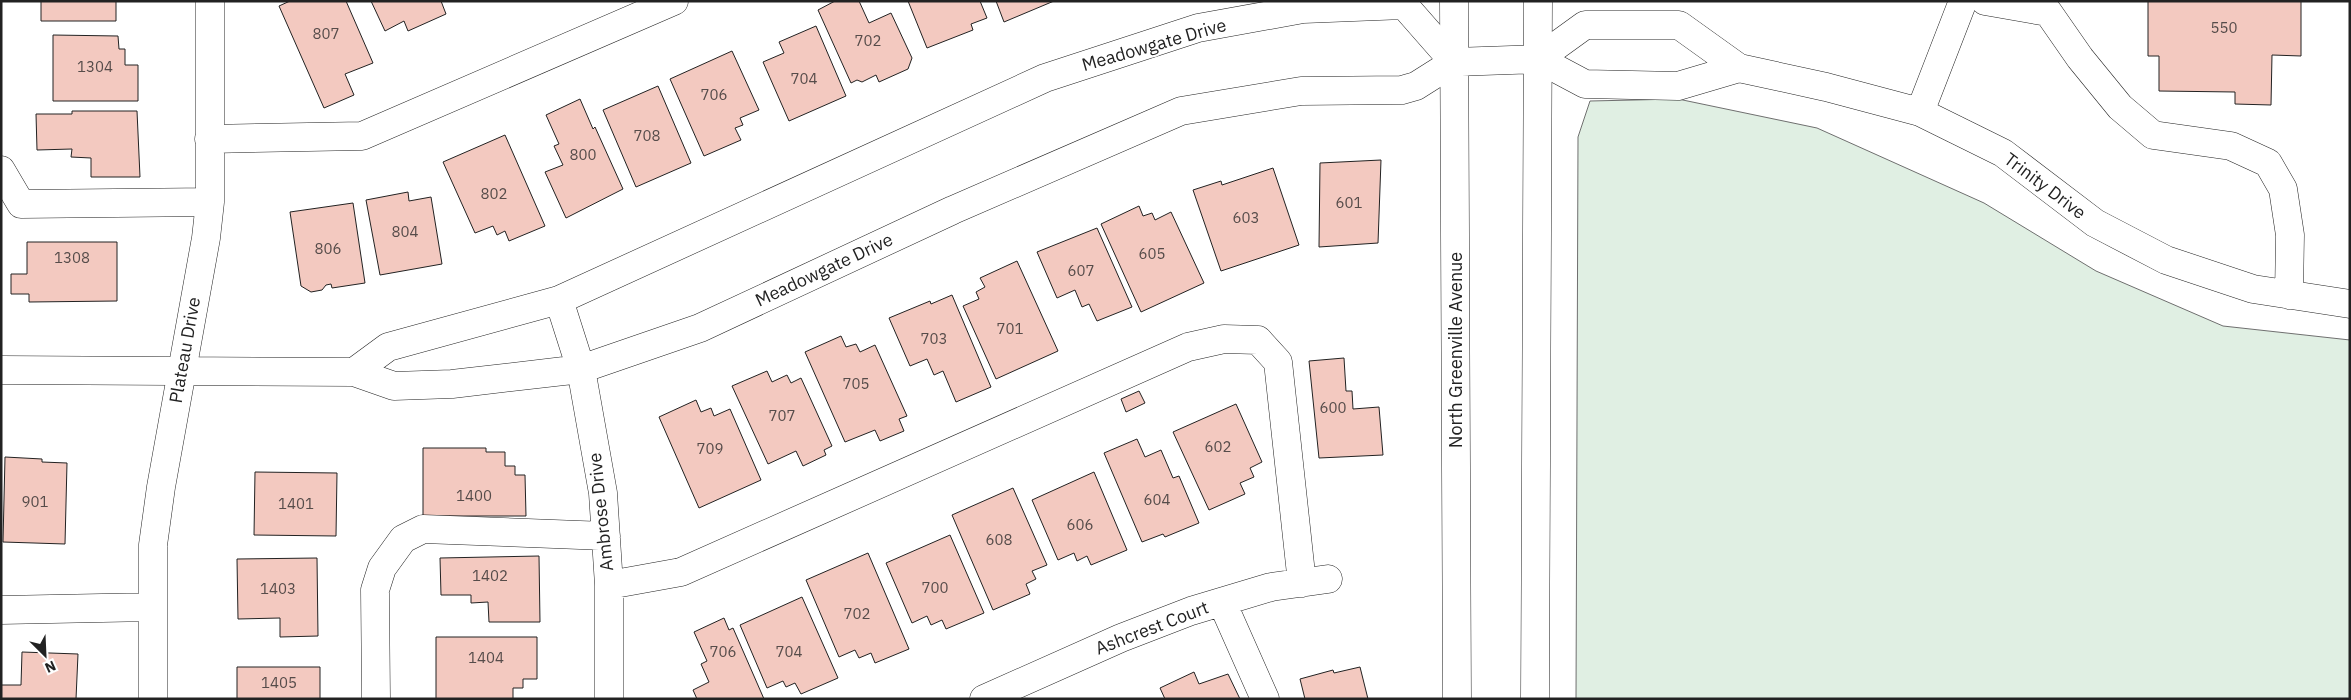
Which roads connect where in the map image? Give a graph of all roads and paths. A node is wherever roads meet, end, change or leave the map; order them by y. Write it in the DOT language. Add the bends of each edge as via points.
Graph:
graph roads {
  1 [pos="210,1"];
  2 [pos="674,1"];
  3 [pos="1454,1"];
  4 [pos="1538,1"];
  5 [pos="1962,1"];
  6 [pos="1985,1"];
  7 [pos="1538,59"];
  8 [pos="1454,62"];
  9 [pos="1739,68"];
  10 [pos="1920,112"];
  11 [pos="208,139"];
  12 [pos="1,170"];
  13 [pos="210,202"];
  14 [pos="2289,295"];
  15 [pos="559,300"];
  16 [pos="2350,304"];
  17 [pos="582,369"];
  18 [pos="1,370"];
  19 [pos="181,372"];
  20 [pos="354,372"];
  21 [pos="606,536"];
  22 [pos="609,585"];
  23 [pos="1222,602"];
  24 [pos="152,607"];
  25 [pos="1,610"];
  26 [pos="153,699"];
  27 [pos="376,699"];
  28 [pos="609,699"];
  29 [pos="984,699"];
  30 [pos="1265,699"];
  31 [pos="1457,699"];
  32 [pos="1535,699"];
  1 -- 11 [label="street, Plateau Drive"];
  2 -- 11 [label="street" via="362,136"];
  3 -- 8 [label="street, North Greenville Avenue"];
  4 -- 7 [label="street"];
  5 -- 10 [label="street"];
  6 -- 14 [label="street" via="2048,12 2120,107 2153,135 2231,146 2268,162 2283,189 2290,235"];
  7 -- 8 [label="street"];
  7 -- 9 [label="street, Trinity Drive" via="1585,84 1678,86"];
  7 -- 9 [label="street, Trinity Drive" via="1586,25 1679,25"];
  7 -- 32 [label="street"];
  8 -- 15 [label="street, Meadowgate Drive" via="1404,4 1302,9 1198,28 1045,78"];
  8 -- 17 [label="street, Meadowgate Drive" via="1416,86 1402,90 1301,91 1181,111 952,210 700,328"];
  8 -- 31 [label="street, North Greenville Avenue"];
  9 -- 10 [label="street, Trinity Drive"];
  10 -- 14 [label="street, Trinity Drive" via="2003,153 2095,223 2166,260 2253,289"];
  11 -- 13 [label="street, Plateau Drive"];
  12 -- 13 [label="street" via="21,204"];
  13 -- 19 [label="street, Plateau Drive"];
  14 -- 16 [label="street, Trinity Drive"];
  15 -- 17 [label="street, Ambrose Drive"];
  15 -- 20 [label="street, Meadowgate Drive" via="388,347"];
  17 -- 20 [label="street, Meadowgate Drive" via="452,384 394,386"];
  17 -- 21 [label="street, Ambrose Drive" via="604,493"];
  18 -- 19 [label="street, Meadowgate Drive"];
  19 -- 20 [label="street, Meadowgate Drive"];
  19 -- 24 [label="street, Plateau Drive" via="153,545"];
  21 -- 22 [label="street, Ambrose Drive"];
  21 -- 27 [label="street" via="423,529 404,539 382,568 375,590"];
  22 -- 23 [label="street, Ashcrest Court" via="681,572 1188,347 1224,339 1258,340 1278,362 1315,581 1271,587"];
  22 -- 28 [label="street, Ambrose Drive"];
  23 -- 29 [label="street, Ashcrest Court" via="1121,638"];
  23 -- 30 [label="street"];
  24 -- 25 [label="street"];
  24 -- 26 [label="street, Plateau Drive"];
}
